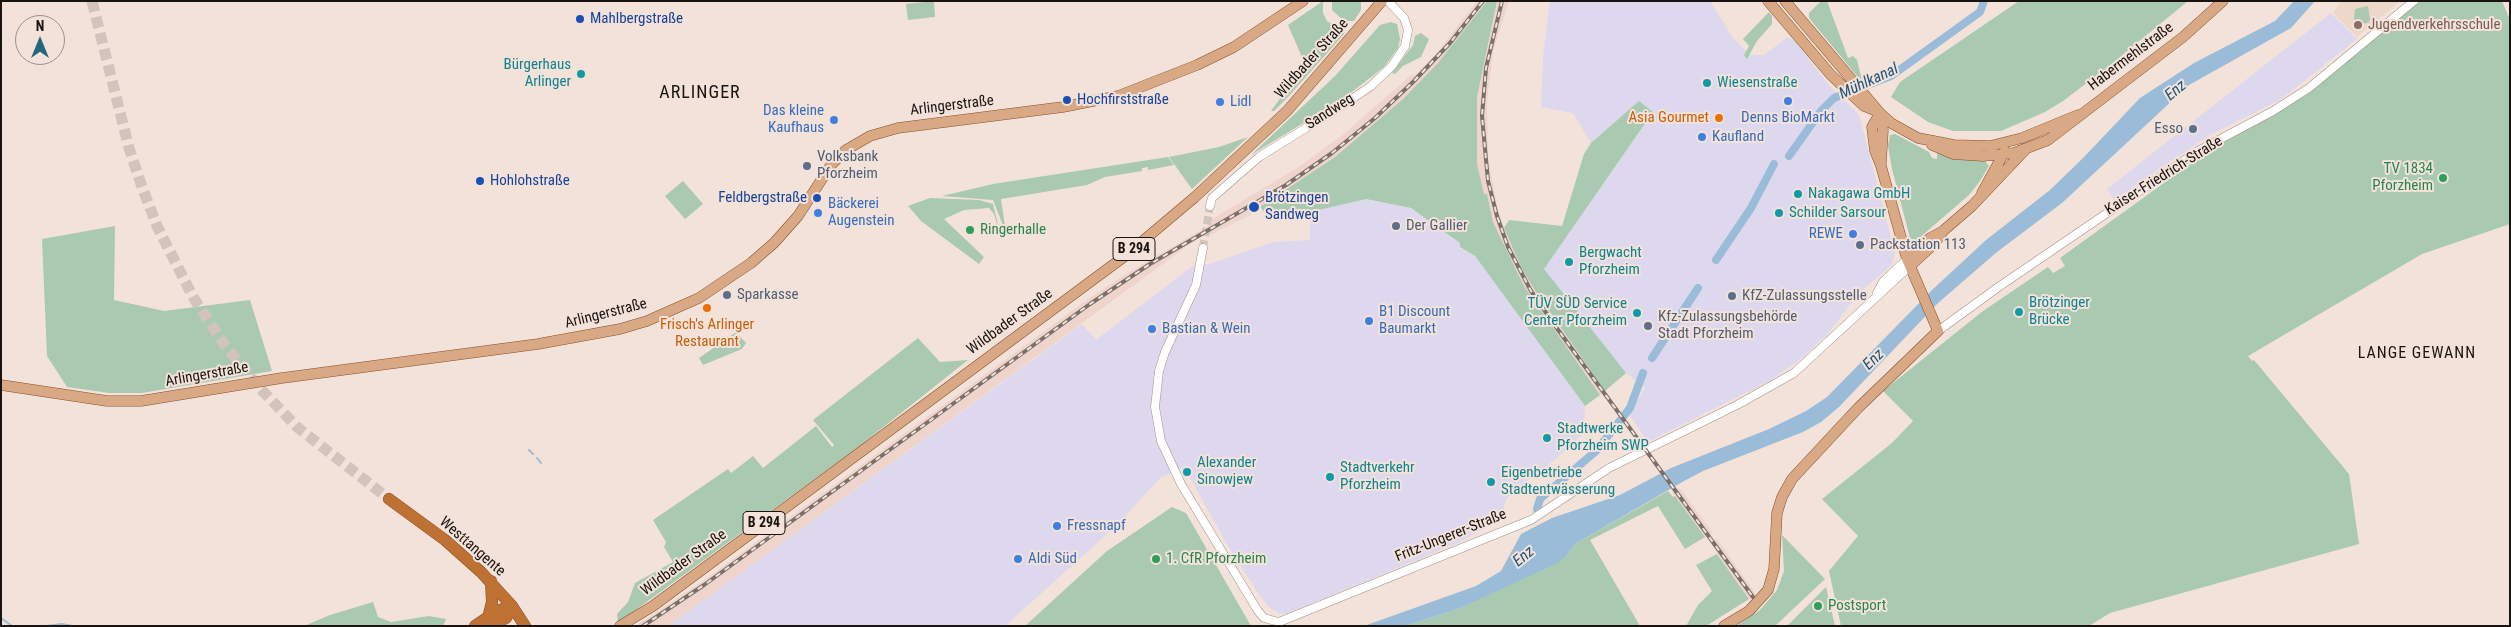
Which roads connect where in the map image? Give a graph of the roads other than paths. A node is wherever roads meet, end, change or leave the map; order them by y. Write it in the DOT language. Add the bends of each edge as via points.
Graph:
graph roads {
  1 [pos="1303,1"];
  2 [pos="1382,1"];
  3 [pos="1388,1"];
  4 [pos="1768,1"];
  5 [pos="1785,1"];
  6 [pos="2223,1"];
  7 [pos="2414,1"];
  8 [pos="1845,81"];
  9 [pos="1880,113"];
  10 [pos="2078,115"];
  11 [pos="2022,138"];
  12 [pos="1926,141"];
  13 [pos="2025,150"];
  14 [pos="2002,154"];
  15 [pos="1979,198"];
  16 [pos="1210,206"];
  17 [pos="1204,248"];
  18 [pos="1908,263"];
  19 [pos="1938,331"];
  20 [pos="1,385"];
  21 [pos="389,499"];
  22 [pos="490,581"];
  23 [pos="512,606"];
  24 [pos="489,622"];
  25 [pos="475,626"];
  26 [pos="525,626"];
  27 [pos="620,626"];
  28 [pos="1724,626"];
  1 -- 20 [label="main road, Arlingerstraße" via="1234,47 1118,96 1063,107 898,128 870,136 846,150 831,165 798,216 747,267 699,298 620,329 538,344 141,401 107,401"];
  2 -- 27 [label="main road, Wildbader Straße / B 294" via="1287,110 1195,197 1125,256 660,600"];
  3 -- 16 [label="street, Sandweg" via="1404,18 1408,30 1405,46 1392,66 1344,105 1259,157 1212,198"];
  4 -- 8 [label="main road, Habermehlstraße"];
  5 -- 8 [label="main road, Habermehlstraße"];
  6 -- 10 [label="main road, Habermehlstraße" via="2183,37"];
  7 -- 19 [label="street, Kaiser-Friedrich-Straße" via="2309,88 2198,151"];
  8 -- 9 [label="main road, Habermehlstraße"];
  9 -- 12 [label="main road, Habermehlstraße"];
  9 -- 18 [label="main road" via="1873,121 1874,151"];
  10 -- 11 [label="main road, Habermehlstraße"];
  10 -- 13 [label="main road, Habermehlstraße" via="2048,140"];
  11 -- 12 [label="main road, Habermehlstraße" via="1972,147"];
  11 -- 14 [label="main road, Habermehlstraße"];
  12 -- 14 [label="main road, Habermehlstraße" via="1953,154"];
  13 -- 14 [label="main road, Habermehlstraße"];
  13 -- 15 [label="main road, Fritz-Ungerer-Straße"];
  14 -- 15 [label="main road, Fritz-Ungerer-Straße"];
  15 -- 18 [label="main road, Fritz-Ungerer-Straße" via="1943,231 1934,244"];
  17 -- 18 [label="street, Fritz-Ungerer-Straße" via="1196,285 1164,352 1159,371 1156,407 1161,441 1181,484 1258,611 1264,618 1279,622 1531,520 1609,468 1715,417 1794,373"];
  18 -- 19 [label="main road"];
  19 -- 28 [label="main road" via="1870,394 1792,479 1776,513 1774,569 1768,590 1749,611"];
  21 -- 22 [label="highway, Westtangente" via="458,551"];
  22 -- 23 [label="highway, Westtangente"];
  22 -- 24 [label="highway" via="492,602"];
  23 -- 24 [label="highway" via="502,609"];
  23 -- 26 [label="highway, Westtangente"];
  24 -- 25 [label="highway"];
}
